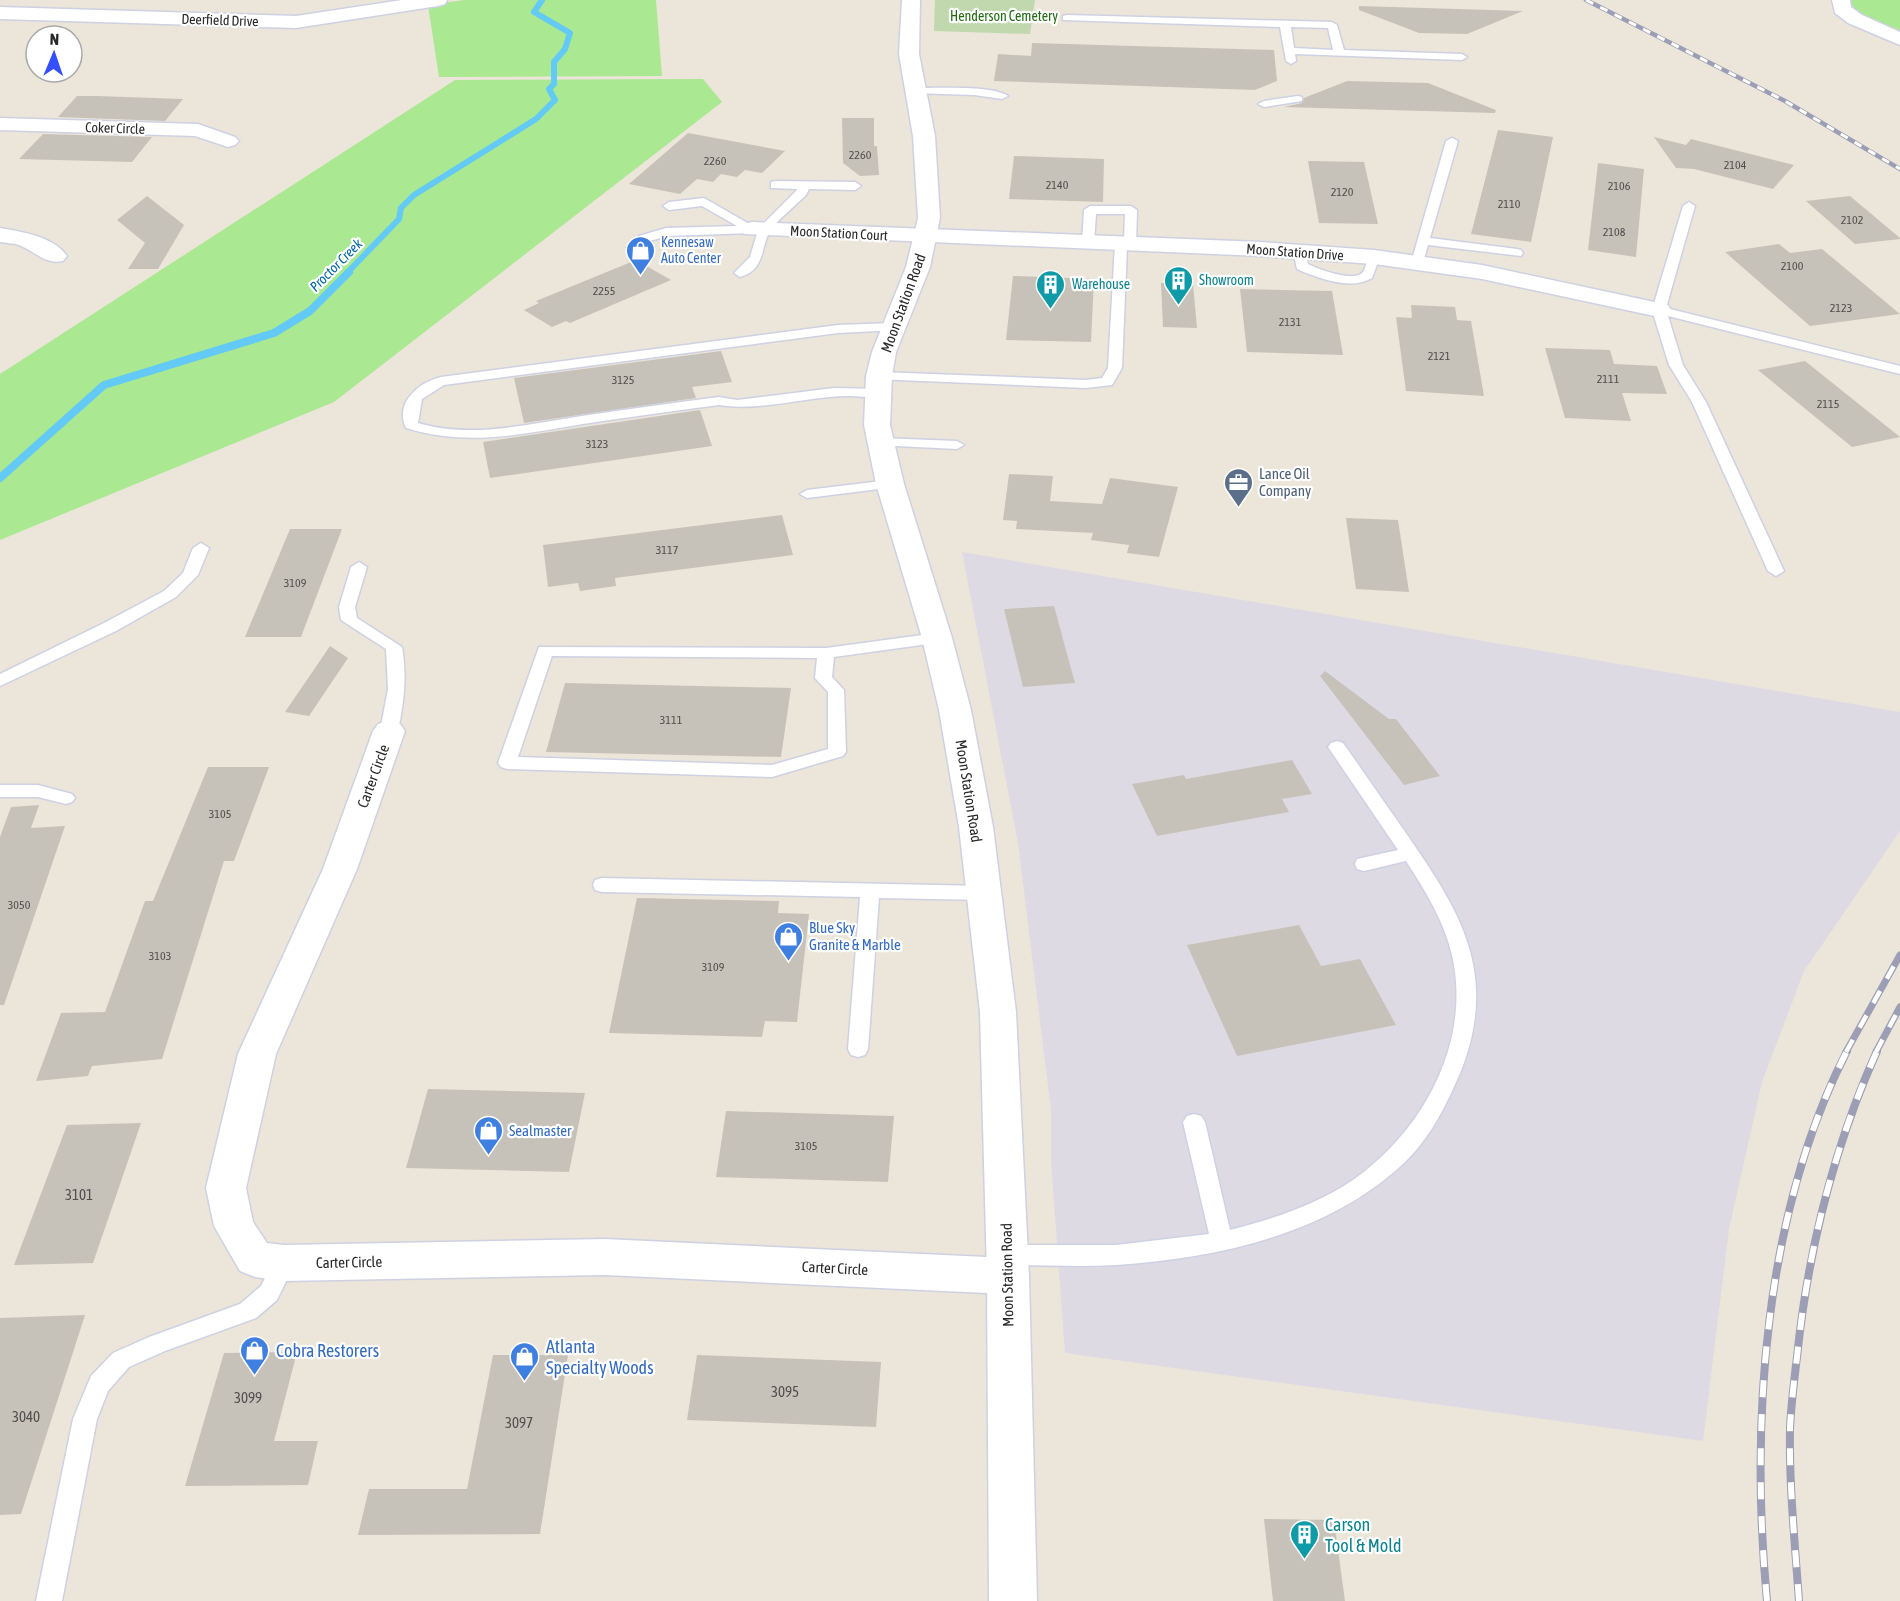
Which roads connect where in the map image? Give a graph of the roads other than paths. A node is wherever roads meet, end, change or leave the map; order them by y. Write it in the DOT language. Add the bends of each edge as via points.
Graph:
graph roads {
  1 [pos="97,0"];
  2 [pos="438,0"];
  3 [pos="911,0"];
  4 [pos="1841,0"];
  5 [pos="0,13"];
  6 [pos="84,15"];
  7 [pos="1067,18"];
  8 [pos="1286,24"];
  9 [pos="1900,39"];
  10 [pos="1339,53"];
  11 [pos="1462,57"];
  12 [pos="915,91"];
  13 [pos="1002,96"];
  14 [pos="1298,99"];
  15 [pos="1264,104"];
  16 [pos="0,124"];
  17 [pos="228,141"];
  18 [pos="1452,141"];
  19 [pos="775,185"];
  20 [pos="804,186"];
  21 [pos="855,186"];
  22 [pos="669,206"];
  23 [pos="1689,206"];
  24 [pos="758,229"];
  25 [pos="0,235"];
  26 [pos="926,237"];
  27 [pos="643,239"];
  28 [pos="1088,243"];
  29 [pos="1126,244"];
  30 [pos="1421,252"];
  31 [pos="1517,254"];
  32 [pos="54,256"];
  33 [pos="740,273"];
  34 [pos="1659,310"];
  35 [pos="893,327"];
  36 [pos="1900,370"];
  37 [pos="879,384"];
  38 [pos="880,442"];
  39 [pos="957,446"];
  40 [pos="890,484"];
  41 [pos="807,494"];
  42 [pos="201,548"];
  43 [pos="359,567"];
  44 [pos="1776,571"];
  45 [pos="938,638"];
  46 [pos="826,653"];
  47 [pos="0,681"];
  48 [pos="389,731"];
  49 [pos="1337,747"];
  50 [pos="0,791"];
  51 [pos="66,798"];
  52 [pos="1410,854"];
  53 [pos="1364,864"];
  54 [pos="602,885"];
  55 [pos="870,890"];
  56 [pos="984,893"];
  57 [pos="858,1049"];
  58 [pos="1194,1122"];
  59 [pos="1222,1241"];
  60 [pos="284,1263"];
  61 [pos="1007,1266"];
  62 [pos="49,1601"];
  63 [pos="1013,1601"];
  1 -- 6 [label="street"];
  2 -- 6 [label="street, Deerfield Drive" via="296,22"];
  3 -- 12 [label="street, Moon Station Road" via="909,54"];
  4 -- 9 [label="street" via="1842,9 1855,19"];
  5 -- 6 [label="street, Deerfield Drive"];
  7 -- 8 [label="lane"];
  8 -- 10 [label="lane" via="1332,26"];
  8 -- 10 [label="lane" via="1290,56"];
  10 -- 11 [label="lane"];
  12 -- 13 [label="lane"];
  12 -- 26 [label="street, Moon Station Road" via="928,176"];
  14 -- 15 [label="lane"];
  16 -- 17 [label="street, Coker Circle" via="198,130"];
  18 -- 30 [label="lane"];
  19 -- 20 [label="lane"];
  20 -- 21 [label="lane"];
  20 -- 24 [label="lane" via="802,192"];
  22 -- 24 [label="lane" via="704,202"];
  23 -- 34 [label="lane"];
  24 -- 26 [label="street, Moon Station Court"];
  24 -- 27 [label="lane" via="666,232"];
  24 -- 33 [label="lane" via="756,258"];
  25 -- 32 [label="street" via="27,240"];
  26 -- 28 [label="street, Moon Station Drive"];
  26 -- 35 [label="street, Moon Station Road"];
  28 -- 29 [label="street, Moon Station Drive"];
  28 -- 29 [label="lane" via="1090,210 1131,210"];
  29 -- 30 [label="street, Moon Station Drive" via="1374,257"];
  29 -- 37 [label="lane" via="1115,368 1107,382"];
  30 -- 31 [label="lane"];
  30 -- 34 [label="street, Moon Station Drive" via="1482,272"];
  34 -- 36 [label="lane"];
  34 -- 44 [label="lane" via="1676,365 1699,402"];
  35 -- 37 [label="street, Moon Station Road"];
  35 -- 37 [label="lane" via="837,329 441,381 417,394 410,404 411,425 426,431 462,434 502,432 719,401 737,404"];
  37 -- 38 [label="street, Moon Station Road"];
  38 -- 39 [label="lane"];
  38 -- 40 [label="street, Moon Station Road"];
  40 -- 41 [label="lane"];
  40 -- 45 [label="street, Moon Station Road"];
  42 -- 47 [label="lane" via="190,575 170,594"];
  43 -- 48 [label="lane" via="347,607 349,620 394,647 398,689"];
  45 -- 46 [label="lane"];
  45 -- 56 [label="street, Moon Station Road" via="976,826"];
  46 -- 46 [label="lane" via="545,651 507,763 772,771 837,752 836,690 823,678"];
  48 -- 60 [label="street, Carter Circle" via="340,869 257,1054 226,1188 234,1226 255,1259"];
  49 -- 52 [label="lane"];
  50 -- 51 [label="lane" via="38,791"];
  52 -- 53 [label="lane"];
  52 -- 59 [label="lane" via="1445,910 1468,988 1461,1045 1438,1104 1419,1133 1389,1164 1357,1188 1322,1210 1285,1225"];
  54 -- 55 [label="lane"];
  55 -- 56 [label="lane"];
  55 -- 57 [label="lane"];
  56 -- 61 [label="street, Moon Station Road" via="998,1012"];
  58 -- 59 [label="lane"];
  59 -- 61 [label="lane"];
  60 -- 61 [label="street, Carter Circle" via="605,1257"];
  60 -- 62 [label="lane" via="269,1293 248,1311 121,1360 99,1384 86,1419"];
  61 -- 63 [label="street, Moon Station Road"];
}
